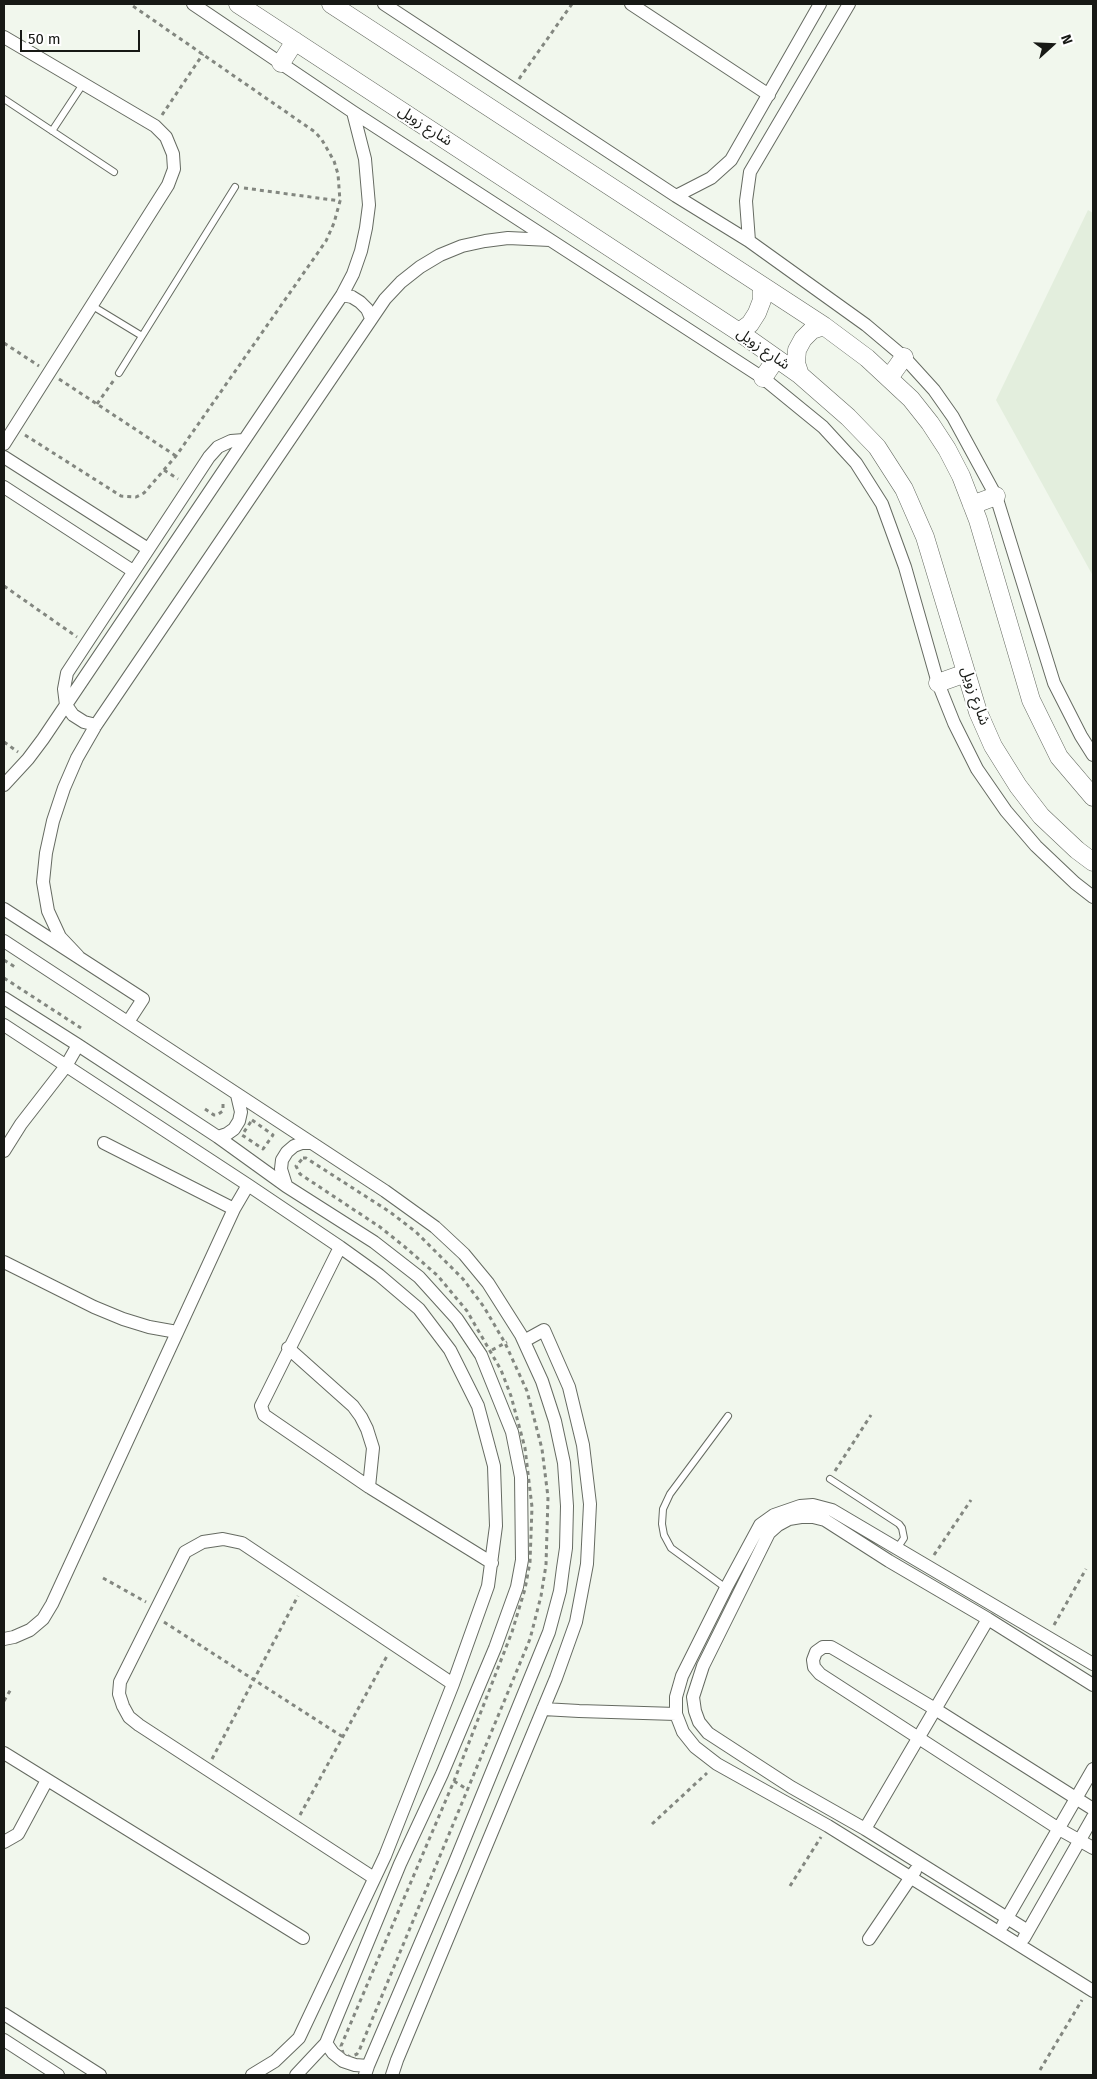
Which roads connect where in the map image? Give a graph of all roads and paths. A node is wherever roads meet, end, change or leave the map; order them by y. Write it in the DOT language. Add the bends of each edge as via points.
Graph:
graph roads {
  1 [pos="130,4"];
  2 [pos="193,4"];
  3 [pos="238,4"];
  4 [pos="332,4"];
  5 [pos="384,4"];
  6 [pos="572,4"];
  7 [pos="632,4"];
  8 [pos="820,4"];
  9 [pos="849,4"];
  10 [pos="4,37"];
  11 [pos="295,41"];
  12 [pos="203,54"];
  13 [pos="281,63"];
  14 [pos="83,84"];
  15 [pos="512,89"];
  16 [pos="769,95"];
  17 [pos="4,99"];
  18 [pos="353,112"];
  19 [pos="155,126"];
  20 [pos="52,131"];
  21 [pos="730,160"];
  22 [pos="114,172"];
  23 [pos="750,172"];
  24 [pos="236,187"];
  25 [pos="676,196"];
  26 [pos="340,201"];
  27 [pos="551,240"];
  28 [pos="749,241"];
  29 [pos="762,287"];
  30 [pos="342,295"];
  31 [pos="91,305"];
  32 [pos="371,318"];
  33 [pos="824,326"];
  34 [pos="739,332"];
  35 [pos="142,336"];
  36 [pos="4,343"];
  37 [pos="904,357"];
  38 [pos="776,358"];
  39 [pos="49,372"];
  40 [pos="119,373"];
  41 [pos="800,375"];
  42 [pos="763,378"];
  43 [pos="889,378"];
  44 [pos="98,404"];
  45 [pos="14,428"];
  46 [pos="244,440"];
  47 [pos="4,444"];
  48 [pos="176,456"];
  49 [pos="4,457"];
  50 [pos="4,487"];
  51 [pos="996,496"];
  52 [pos="972,505"];
  53 [pos="148,549"];
  54 [pos="133,571"];
  55 [pos="4,586"];
  56 [pos="85,644"];
  57 [pos="966,672"];
  58 [pos="938,683"];
  59 [pos="66,705"];
  60 [pos="96,725"];
  61 [pos="1093,755"];
  62 [pos="4,785"];
  63 [pos="1093,797"];
  64 [pos="1093,862"];
  65 [pos="1093,897"];
  66 [pos="4,909"];
  67 [pos="4,941"];
  68 [pos="78,956"];
  69 [pos="4,978"];
  70 [pos="4,998"];
  71 [pos="128,1022"];
  72 [pos="4,1026"];
  73 [pos="84,1030"];
  74 [pos="78,1045"];
  75 [pos="66,1066"];
  76 [pos="237,1095"];
  77 [pos="222,1101"];
  78 [pos="198,1105"];
  79 [pos="273,1135"];
  80 [pos="218,1137"];
  81 [pos="104,1143"];
  82 [pos="311,1143"];
  83 [pos="4,1151"];
  84 [pos="248,1185"];
  85 [pos="286,1186"];
  86 [pos="234,1209"];
  87 [pos="340,1247"];
  88 [pos="4,1262"];
  89 [pos="177,1332"];
  90 [pos="522,1338"];
  91 [pos="505,1343"];
  92 [pos="288,1348"];
  93 [pos="486,1353"];
  94 [pos="871,1415"];
  95 [pos="728,1416"];
  96 [pos="830,1479"];
  97 [pos="369,1487"];
  98 [pos="971,1500"];
  99 [pos="828,1515"];
  100 [pos="898,1547"];
  101 [pos="889,1561"];
  102 [pos="492,1563"];
  103 [pos="926,1567"];
  104 [pos="743,1570"];
  105 [pos="1086,1570"];
  106 [pos="102,1578"];
  107 [pos="956,1584"];
  108 [pos="304,1585"];
  109 [pos="726,1588"];
  110 [pos="948,1597"];
  111 [pos="154,1611"];
  112 [pos="714,1614"];
  113 [pos="988,1619"];
  114 [pos="725,1621"];
  115 [pos="1047,1638"];
  116 [pos="4,1639"];
  117 [pos="393,1644"];
  118 [pos="1038,1651"];
  119 [pos="691,1659"];
  120 [pos="1093,1664"];
  121 [pos="704,1666"];
  122 [pos="254,1680"];
  123 [pos="453,1684"];
  124 [pos="1093,1685"];
  125 [pos="11,1689"];
  126 [pos="676,1697"];
  127 [pos="693,1697"];
  128 [pos="4,1701"];
  129 [pos="543,1709"];
  130 [pos="935,1709"];
  131 [pos="676,1714"];
  132 [pos="708,1733"];
  133 [pos="343,1737"];
  134 [pos="919,1738"];
  135 [pos="728,1746"];
  136 [pos="695,1747"];
  137 [pos="4,1753"];
  138 [pos="717,1764"];
  139 [pos="206,1769"];
  140 [pos="1093,1769"];
  141 [pos="442,1774"];
  142 [pos="47,1780"];
  143 [pos="454,1782"];
  144 [pos="791,1787"];
  145 [pos="468,1790"];
  146 [pos="481,1798"];
  147 [pos="1076,1799"];
  148 [pos="783,1800"];
  149 [pos="1093,1809"];
  150 [pos="1093,1817"];
  151 [pos="652,1824"];
  152 [pos="294,1826"];
  153 [pos="828,1826"];
  154 [pos="864,1829"];
  155 [pos="1059,1829"];
  156 [pos="1080,1841"];
  157 [pos="4,1842"];
  158 [pos="1093,1848"];
  159 [pos="384,1856"];
  160 [pos="400,1864"];
  161 [pos="919,1865"];
  162 [pos="453,1867"];
  163 [pos="911,1876"];
  164 [pos="374,1878"];
  165 [pos="472,1879"];
  166 [pos="790,1886"];
  167 [pos="1007,1918"];
  168 [pos="1028,1931"];
  169 [pos="998,1934"];
  170 [pos="303,1938"];
  171 [pos="869,1939"];
  172 [pos="1019,1946"];
  173 [pos="1091,1990"];
  174 [pos="4,2014"];
  175 [pos="4,2040"];
  176 [pos="326,2043"];
  177 [pos="1040,2070"];
  178 [pos="366,2071"];
  179 [pos="58,2075"];
  180 [pos="100,2075"];
  181 [pos="252,2075"];
  182 [pos="296,2075"];
  183 [pos="392,2075"];
  1 -- 12 [label="path"];
  2 -- 13 [label="street"];
  3 -- 11 [label="main road, شارع زويل"];
  4 -- 29 [label="main road"];
  5 -- 15 [label="street"];
  6 -- 15 [label="path"];
  7 -- 16 [label="street"];
  8 -- 16 [label="street"];
  9 -- 23 [label="street"];
  10 -- 14 [label="street"];
  11 -- 13 [label="main road"];
  11 -- 34 [label="main road, شارع زويل"];
  12 -- 19 [label="path"];
  12 -- 26 [label="path" via="315,132 334,160"];
  13 -- 18 [label="street"];
  14 -- 19 [label="street"];
  14 -- 20 [label="lane"];
  15 -- 25 [label="street"];
  16 -- 21 [label="street"];
  17 -- 20 [label="lane"];
  18 -- 27 [label="street"];
  18 -- 30 [label="street" via="365,159 369,205 361,252"];
  19 -- 31 [label="street" via="166,137 173,154 174,169 168,185"];
  20 -- 22 [label="lane"];
  21 -- 23 [label="street"];
  21 -- 25 [label="street" via="711,178"];
  23 -- 28 [label="street" via="746,201"];
  24 -- 26 [label="path"];
  24 -- 35 [label="lane"];
  25 -- 28 [label="street"];
  26 -- 48 [label="path" via="326,241"];
  27 -- 32 [label="street" via="508,238 485,241 440,255 401,282"];
  27 -- 42 [label="street"];
  28 -- 37 [label="street" via="866,325"];
  29 -- 33 [label="main road"];
  29 -- 34 [label="main road" via="757,313"];
  30 -- 32 [label="street" via="360,302"];
  30 -- 46 [label="street"];
  31 -- 35 [label="lane"];
  31 -- 39 [label="street"];
  32 -- 60 [label="street"];
  33 -- 41 [label="main road" via="812,330 797,350 796,363"];
  33 -- 43 [label="main road"];
  34 -- 38 [label="main road, شارع زويل"];
  35 -- 40 [label="lane"];
  36 -- 39 [label="path"];
  37 -- 43 [label="main road"];
  37 -- 51 [label="street" via="953,417"];
  38 -- 41 [label="main road, شارع زويل"];
  38 -- 42 [label="main road"];
  39 -- 44 [label="path"];
  39 -- 45 [label="street"];
  40 -- 44 [label="path"];
  41 -- 57 [label="main road, شارع زويل" via="877,447 904,489 925,537"];
  42 -- 58 [label="street" via="823,427 856,463 882,504 905,567"];
  43 -- 52 [label="main road" via="911,399 934,430 961,476"];
  44 -- 48 [label="path"];
  45 -- 47 [label="street"];
  45 -- 48 [label="path" via="122,496 144,494"];
  46 -- 53 [label="street" via="218,447 209,457"];
  46 -- 59 [label="street"];
  49 -- 53 [label="street"];
  50 -- 54 [label="street"];
  51 -- 52 [label="main road"];
  51 -- 61 [label="street" via="1054,683"];
  52 -- 63 [label="main road" via="1031,700 1059,757"];
  53 -- 54 [label="street"];
  54 -- 56 [label="street"];
  55 -- 56 [label="path"];
  56 -- 59 [label="street" via="67,673"];
  57 -- 58 [label="main road"];
  57 -- 64 [label="main road, شارع زويل" via="993,746 1018,786 1041,816"];
  58 -- 65 [label="street" via="977,769 1006,811 1036,846"];
  59 -- 60 [label="street" via="79,719"];
  59 -- 62 [label="street" via="28,760"];
  60 -- 68 [label="street" via="64,788 46,853 43,882 48,911 60,937"];
  66 -- 68 [label="street"];
  67 -- 71 [label="street"];
  68 -- 71 [label="street" via="143,999"];
  69 -- 73 [label="path"];
  70 -- 74 [label="street"];
  71 -- 76 [label="street"];
  72 -- 75 [label="street"];
  74 -- 75 [label="street"];
  74 -- 80 [label="street"];
  75 -- 83 [label="street" via="20,1124"];
  75 -- 84 [label="street"];
  76 -- 80 [label="street" via="242,1112 239,1121 234,1129"];
  76 -- 82 [label="street"];
  77 -- 78 [label="path" via="223,1110 217,1115"];
  79 -- 79 [label="path" via="263,1149 242,1135 252,1120"];
  80 -- 85 [label="street"];
  81 -- 86 [label="street"];
  82 -- 85 [label="street" via="294,1146 282,1160 282,1178"];
  82 -- 90 [label="street" via="435,1227 464,1254 488,1283"];
  84 -- 86 [label="street"];
  84 -- 87 [label="street"];
  85 -- 93 [label="street" via="374,1242 418,1277"];
  86 -- 89 [label="street"];
  87 -- 92 [label="street"];
  87 -- 102 [label="street" via="419,1309 450,1350 478,1406 494,1466 496,1526"];
  88 -- 89 [label="street" via="123,1319"];
  89 -- 116 [label="street" via="52,1604 43,1619 30,1630"];
  90 -- 91 [label="path"];
  90 -- 129 [label="street" via="544,1330 568,1388 583,1445 590,1504 587,1564 576,1622"];
  90 -- 146 [label="street" via="542,1380 564,1463 566,1548 550,1632"];
  91 -- 93 [label="path"];
  91 -- 93 [label="path" via="463,1280 416,1232 306,1158 300,1159 296,1166 300,1174 380,1227 438,1276 466,1311"];
  91 -- 145 [label="path" via="527,1391 542,1448 548,1497 547,1546 541,1596 530,1639"];
  92 -- 97 [label="street" via="361,1417 373,1448"];
  92 -- 97 [label="street" via="261,1406 264,1415"];
  93 -- 141 [label="street" via="512,1432 521,1477 522,1560 517,1587 495,1648"];
  93 -- 143 [label="path" via="501,1370 525,1448 532,1508 530,1562 526,1590 512,1632"];
  94 -- 96 [label="path"];
  95 -- 109 [label="lane" via="670,1494 663,1509 662,1524 671,1548"];
  96 -- 100 [label="lane" via="902,1528 904,1538"];
  97 -- 102 [label="street"];
  98 -- 103 [label="path"];
  99 -- 100 [label="street"];
  99 -- 101 [label="street"];
  99 -- 104 [label="street" via="813,1505 801,1511 774,1515"];
  100 -- 101 [label="street"];
  100 -- 103 [label="street"];
  101 -- 110 [label="street"];
  102 -- 123 [label="street" via="488,1586"];
  103 -- 107 [label="street"];
  104 -- 109 [label="street"];
  104 -- 114 [label="street"];
  105 -- 115 [label="path"];
  106 -- 111 [label="path"];
  107 -- 110 [label="street"];
  107 -- 115 [label="street"];
  108 -- 111 [label="street" via="242,1543 223,1539 203,1542 185,1552"];
  108 -- 117 [label="street"];
  108 -- 122 [label="path"];
  109 -- 112 [label="street"];
  110 -- 113 [label="street"];
  111 -- 122 [label="path"];
  111 -- 139 [label="street" via="120,1682 119,1694 129,1717"];
  112 -- 114 [label="street"];
  112 -- 119 [label="street"];
  113 -- 118 [label="street"];
  113 -- 130 [label="street"];
  114 -- 121 [label="street"];
  115 -- 118 [label="street"];
  115 -- 120 [label="street"];
  117 -- 123 [label="street"];
  117 -- 133 [label="path"];
  118 -- 124 [label="street"];
  119 -- 121 [label="street"];
  119 -- 126 [label="street"];
  121 -- 127 [label="street"];
  122 -- 133 [label="path"];
  122 -- 139 [label="path"];
  123 -- 159 [label="street"];
  125 -- 128 [label="path"];
  126 -- 127 [label="street"];
  126 -- 131 [label="street"];
  127 -- 132 [label="street" via="697,1717"];
  129 -- 131 [label="street"];
  129 -- 165 [label="street"];
  130 -- 134 [label="street"];
  130 -- 134 [label="street" via="831,1647 823,1647 816,1652 814,1667 820,1674"];
  130 -- 147 [label="street"];
  131 -- 136 [label="street" via="683,1732"];
  132 -- 135 [label="street"];
  132 -- 136 [label="street"];
  133 -- 152 [label="path"];
  134 -- 154 [label="street"];
  134 -- 155 [label="street"];
  135 -- 138 [label="street"];
  135 -- 144 [label="street"];
  136 -- 138 [label="street"];
  137 -- 142 [label="street"];
  138 -- 148 [label="street"];
  138 -- 151 [label="path"];
  139 -- 152 [label="street"];
  140 -- 147 [label="street"];
  141 -- 143 [label="path"];
  141 -- 160 [label="street"];
  142 -- 157 [label="street" via="18,1834"];
  142 -- 170 [label="street"];
  143 -- 145 [label="path"];
  143 -- 145 [label="path" via="341,2046 346,2056 354,2056 359,2051"];
  144 -- 148 [label="street"];
  144 -- 154 [label="street"];
  145 -- 146 [label="path"];
  146 -- 162 [label="street"];
  147 -- 149 [label="street"];
  147 -- 155 [label="street"];
  148 -- 153 [label="street"];
  150 -- 156 [label="street"];
  152 -- 164 [label="street"];
  153 -- 163 [label="street"];
  153 -- 166 [label="path"];
  154 -- 161 [label="street"];
  155 -- 156 [label="street"];
  155 -- 167 [label="street"];
  156 -- 158 [label="street"];
  156 -- 168 [label="street"];
  159 -- 160 [label="street"];
  159 -- 164 [label="street"];
  160 -- 176 [label="street"];
  161 -- 163 [label="street"];
  161 -- 167 [label="street"];
  162 -- 165 [label="street"];
  162 -- 178 [label="street"];
  163 -- 169 [label="street"];
  163 -- 171 [label="street"];
  164 -- 181 [label="street" via="299,2038 275,2061"];
  165 -- 183 [label="street"];
  167 -- 168 [label="street"];
  167 -- 169 [label="street"];
  168 -- 172 [label="street"];
  169 -- 172 [label="street"];
  172 -- 173 [label="street"];
  173 -- 177 [label="path"];
  174 -- 180 [label="street"];
  175 -- 179 [label="street"];
  176 -- 178 [label="street" via="343,2061"];
  176 -- 182 [label="street"];
}
